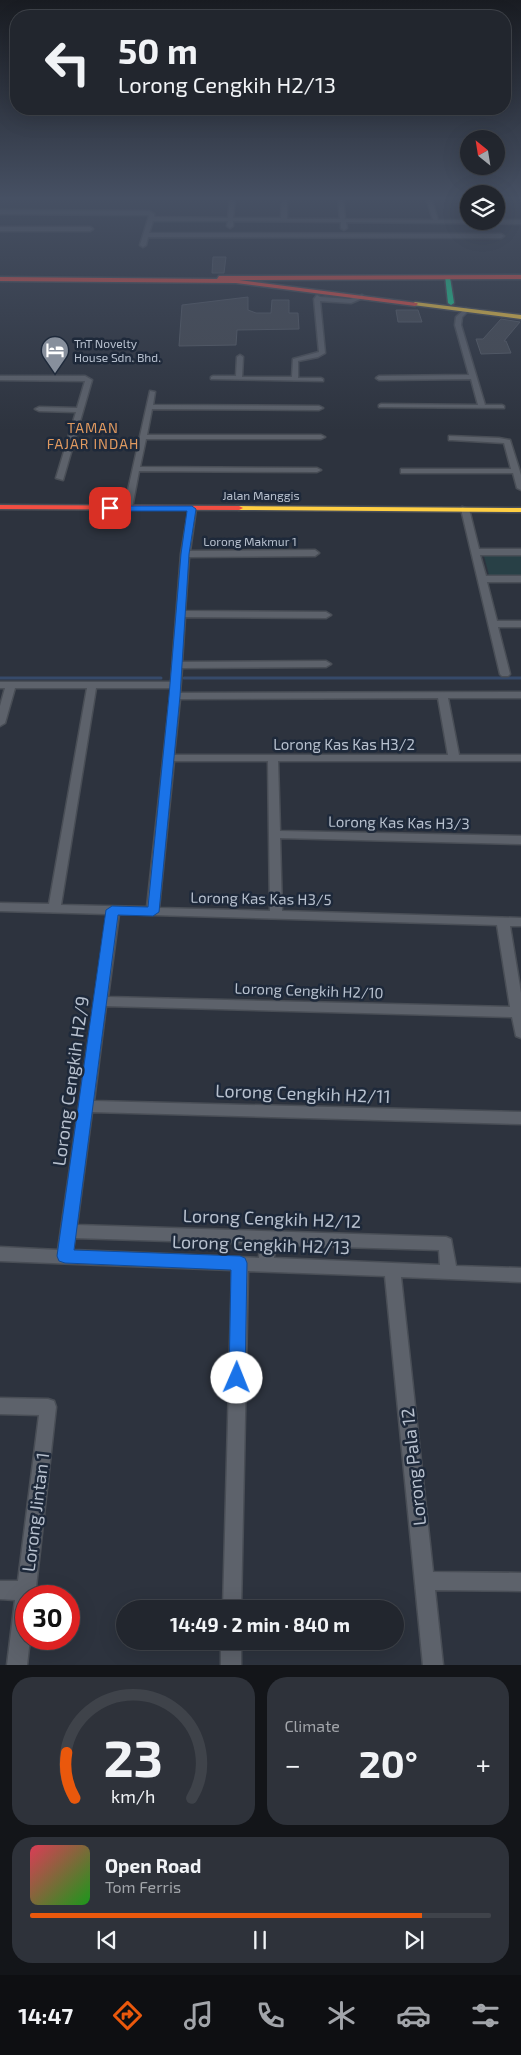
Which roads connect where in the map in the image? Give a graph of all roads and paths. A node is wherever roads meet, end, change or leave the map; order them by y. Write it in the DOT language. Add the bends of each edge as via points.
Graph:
graph roads {
  1 [pos="447,277"];
  2 [pos="521,277"];
  3 [pos="0,278"];
  4 [pos="219,278"];
  5 [pos="296,288"];
  6 [pos="343,294"];
  7 [pos="390,296"];
  8 [pos="362,297"];
  9 [pos="317,298"];
  10 [pos="415,303"];
  11 [pos="451,303"];
  12 [pos="466,310"];
  13 [pos="521,312"];
  14 [pos="521,317"];
  15 [pos="240,356"];
  16 [pos="473,377"];
  17 [pos="0,378"];
  18 [pos="213,378"];
  19 [pos="239,378"];
  20 [pos="379,378"];
  21 [pos="295,379"];
  22 [pos="321,380"];
  23 [pos="152,392"];
  24 [pos="381,406"];
  25 [pos="482,406"];
  26 [pos="149,407"];
  27 [pos="502,407"];
  28 [pos="319,408"];
  29 [pos="38,409"];
  30 [pos="80,410"];
  31 [pos="143,437"];
  32 [pos="321,437"];
  33 [pos="452,438"];
  34 [pos="136,469"];
  35 [pos="317,470"];
  36 [pos="404,471"];
  37 [pos="516,472"];
  38 [pos="60,478"];
  39 [pos="521,488"];
  40 [pos="0,507"];
  41 [pos="128,508"];
  42 [pos="192,509"];
  43 [pos="465,509"];
  44 [pos="521,510"];
  45 [pos="475,552"];
  46 [pos="521,552"];
  47 [pos="185,554"];
  48 [pos="315,554"];
  49 [pos="481,579"];
  50 [pos="521,579"];
  51 [pos="181,614"];
  52 [pos="326,615"];
  53 [pos="492,624"];
  54 [pos="521,624"];
  55 [pos="326,664"];
  56 [pos="177,665"];
  57 [pos="505,674"];
  58 [pos="5,685"];
  59 [pos="92,685"];
  60 [pos="175,685"];
  61 [pos="442,695"];
  62 [pos="521,695"];
  63 [pos="174,696"];
  64 [pos="0,724"];
  65 [pos="168,758"];
  66 [pos="454,758"];
  67 [pos="521,758"];
  68 [pos="273,759"];
  69 [pos="276,834"];
  70 [pos="521,840"];
  71 [pos="0,907"];
  72 [pos="54,909"];
  73 [pos="112,910"];
  74 [pos="153,912"];
  75 [pos="276,914"];
  76 [pos="503,922"];
  77 [pos="521,922"];
  78 [pos="100,1001"];
  79 [pos="517,1012"];
  80 [pos="521,1034"];
  81 [pos="85,1106"];
  82 [pos="521,1118"];
  83 [pos="68,1231"];
  84 [pos="268,1238"];
  85 [pos="0,1254"];
  86 [pos="65,1256"];
  87 [pos="240,1263"];
  88 [pos="266,1264"];
  89 [pos="392,1270"];
  90 [pos="448,1272"];
  91 [pos="521,1275"];
  92 [pos="0,1406"];
  93 [pos="425,1580"];
  94 [pos="521,1582"];
  95 [pos="26,1585"];
  96 [pos="0,1590"];
  97 [pos="15,1590"];
  98 [pos="232,1600"];
  99 [pos="19,1650"];
  100 [pos="231,1650"];
  101 [pos="17,1665"];
  102 [pos="231,1665"];
  103 [pos="432,1665"];
  1 -- 2 [label="main road"];
  1 -- 4 [label="main road"];
  1 -- 11 [label="main road"];
  3 -- 4 [label="main road"];
  3 -- 5 [label="main road" via="216,280"];
  4 -- 7 [label="main road"];
  5 -- 6 [label="main road"];
  5 -- 9 [label="street" via="313,293"];
  6 -- 8 [label="main road"];
  6 -- 9 [label="street"];
  7 -- 10 [label="main road"];
  7 -- 11 [label="main road"];
  8 -- 9 [label="street" via="351,301"];
  8 -- 10 [label="main road"];
  9 -- 21 [label="street" via="322,353 295,360"];
  10 -- 12 [label="main road"];
  11 -- 13 [label="main road"];
  12 -- 14 [label="main road"];
  12 -- 16 [label="street" via="459,317 458,325"];
  15 -- 19 [label="street"];
  16 -- 20 [label="street"];
  16 -- 25 [label="street"];
  17 -- 30 [label="street" via="88,379"];
  18 -- 19 [label="street"];
  19 -- 21 [label="street"];
  21 -- 22 [label="street"];
  23 -- 26 [label="street"];
  24 -- 25 [label="street"];
  25 -- 27 [label="street"];
  26 -- 28 [label="street"];
  26 -- 31 [label="street"];
  29 -- 30 [label="street"];
  30 -- 38 [label="street"];
  31 -- 32 [label="street"];
  31 -- 34 [label="street"];
  33 -- 37 [label="street" via="504,441"];
  34 -- 35 [label="street"];
  34 -- 41 [label="street"];
  36 -- 37 [label="street"];
  37 -- 39 [label="street"];
  40 -- 41 [label="main road, Jalan Manggis"];
  41 -- 42 [label="main road, Jalan Manggis"];
  42 -- 43 [label="main road, Jalan Manggis"];
  42 -- 47 [label="street"];
  43 -- 44 [label="main road, Jalan Manggis"];
  43 -- 45 [label="street"];
  45 -- 46 [label="street"];
  45 -- 49 [label="street"];
  47 -- 48 [label="street, Lorong Makmur 1"];
  47 -- 51 [label="street"];
  49 -- 50 [label="street"];
  49 -- 53 [label="street"];
  51 -- 52 [label="street"];
  51 -- 56 [label="street"];
  53 -- 54 [label="street"];
  53 -- 57 [label="street"];
  55 -- 56 [label="street"];
  56 -- 60 [label="street"];
  58 -- 59 [label="street"];
  58 -- 64 [label="street"];
  59 -- 60 [label="street"];
  59 -- 72 [label="street"];
  60 -- 63 [label="street"];
  61 -- 62 [label="street"];
  61 -- 63 [label="street"];
  61 -- 66 [label="street"];
  63 -- 65 [label="street"];
  65 -- 68 [label="street, Lorong Kas Kas H3/2"];
  65 -- 74 [label="street"];
  66 -- 67 [label="street, Lorong Kas Kas H3/2"];
  66 -- 68 [label="street, Lorong Kas Kas H3/2"];
  68 -- 69 [label="street"];
  69 -- 70 [label="street, Lorong Kas Kas H3/3"];
  69 -- 75 [label="street"];
  71 -- 72 [label="street, Lorong Kas Kas H3/5"];
  72 -- 73 [label="street, Lorong Kas Kas H3/5"];
  73 -- 74 [label="street, Lorong Kas Kas H3/5"];
  73 -- 78 [label="street, Lorong Cengkih H2/9"];
  74 -- 75 [label="street, Lorong Kas Kas H3/5"];
  75 -- 76 [label="street, Lorong Kas Kas H3/5"];
  76 -- 77 [label="street, Lorong Kas Kas H3/5"];
  76 -- 79 [label="street"];
  78 -- 79 [label="street, Lorong Cengkih H2/10"];
  78 -- 81 [label="street, Lorong Cengkih H2/9"];
  79 -- 80 [label="street"];
  81 -- 82 [label="street, Lorong Cengkih H2/11"];
  81 -- 83 [label="street, Lorong Cengkih H2/9"];
  83 -- 84 [label="street, Lorong Cengkih H2/12"];
  83 -- 86 [label="street, Lorong Cengkih H2/9"];
  84 -- 88 [label="street"];
  84 -- 90 [label="street, Lorong Cengkih H2/12" via="446,1244"];
  85 -- 86 [label="street, Lorong Cengkih H2/13"];
  86 -- 87 [label="street, Lorong Cengkih H2/13"];
  87 -- 88 [label="street, Lorong Cengkih H2/13"];
  87 -- 98 [label="street"];
  88 -- 89 [label="street, Lorong Cengkih H2/13"];
  89 -- 90 [label="street, Lorong Cengkih H2/13"];
  89 -- 93 [label="street, Lorong Pala 12"];
  90 -- 91 [label="street, Lorong Cengkih H2/13"];
  92 -- 95 [label="street, Lorong Jintan 1" via="48,1407"];
  93 -- 94 [label="street"];
  93 -- 103 [label="street, Lorong Pala 12"];
  96 -- 97 [label="street"];
  99 -- 101 [label="street, Lorong Jintan 1"];
  100 -- 102 [label="street"];
}
